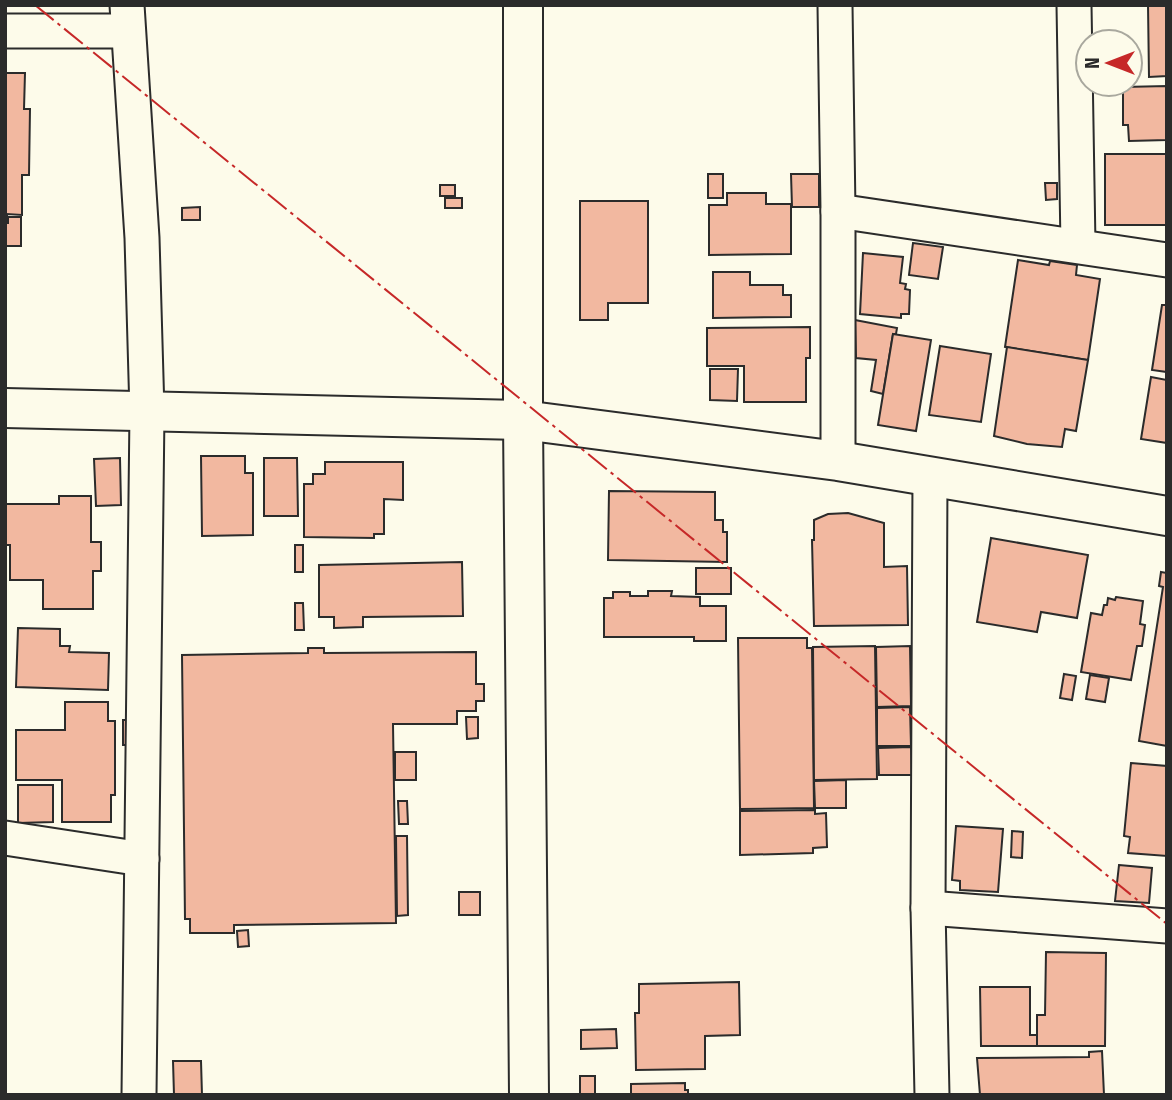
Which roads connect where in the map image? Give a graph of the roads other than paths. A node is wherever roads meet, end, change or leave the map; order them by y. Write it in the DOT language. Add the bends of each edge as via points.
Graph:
graph roads {
  1 [pos="523,5"];
  2 [pos="835,5"];
  3 [pos="1074,5"];
  4 [pos="128,18"];
  5 [pos="5,31"];
  6 [pos="838,211"];
  7 [pos="1078,245"];
  8 [pos="1167,260"];
  9 [pos="5,408"];
  10 [pos="147,411"];
  11 [pos="523,420"];
  12 [pos="838,461"];
  13 [pos="930,477"];
  14 [pos="1167,516"];
  15 [pos="5,838"];
  16 [pos="142,859"];
  17 [pos="928,908"];
  18 [pos="1167,926"];
  19 [pos="139,1095"];
  20 [pos="529,1095"];
  21 [pos="932,1095"];
  1 -- 11 [label="street"];
  2 -- 6 [label="street"];
  3 -- 7 [label="street"];
  4 -- 5 [label="street"];
  4 -- 10 [label="street"];
  6 -- 7 [label="street"];
  6 -- 12 [label="street"];
  7 -- 8 [label="street"];
  9 -- 10 [label="street"];
  10 -- 11 [label="street"];
  10 -- 16 [label="street"];
  11 -- 12 [label="street"];
  11 -- 20 [label="street"];
  12 -- 13 [label="street"];
  13 -- 14 [label="street"];
  13 -- 17 [label="street"];
  15 -- 16 [label="street"];
  16 -- 19 [label="street"];
  17 -- 18 [label="street"];
  17 -- 21 [label="street"];
}
